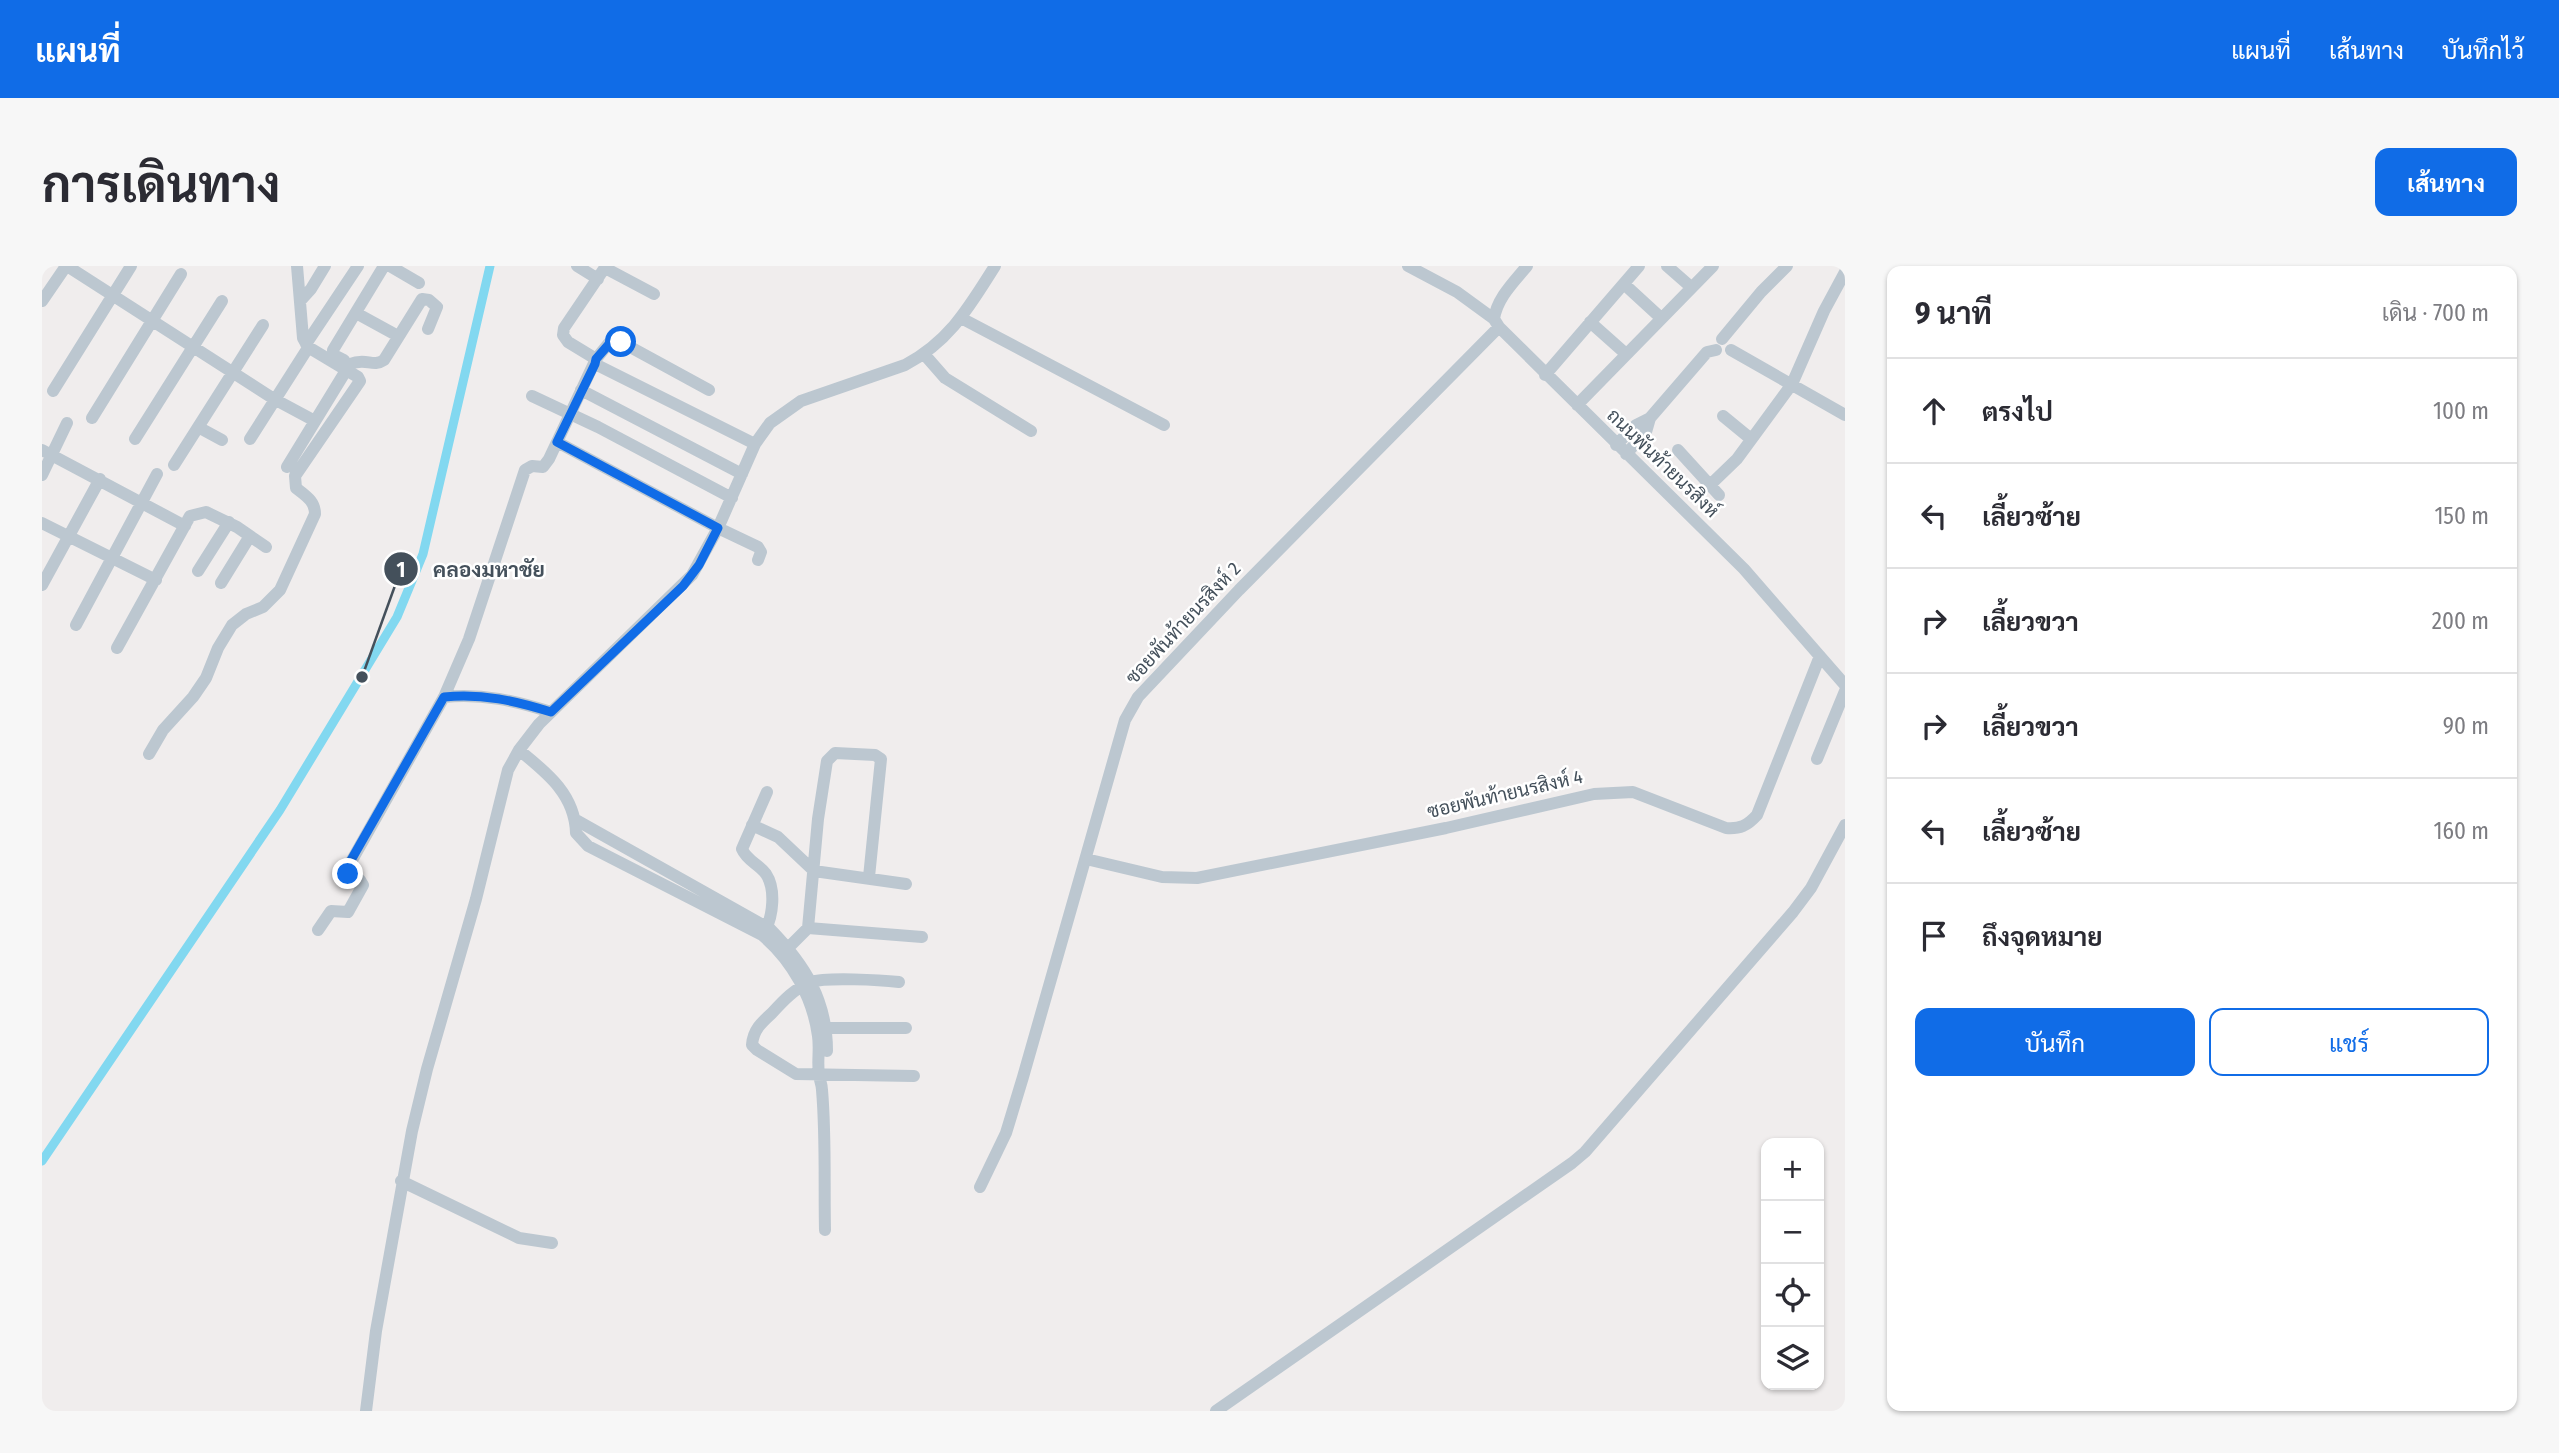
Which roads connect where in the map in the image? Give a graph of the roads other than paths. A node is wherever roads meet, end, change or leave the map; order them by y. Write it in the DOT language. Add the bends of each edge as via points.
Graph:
graph roads {
  1 [pos="66,266"];
  2 [pos="131,266"];
  3 [pos="297,266"];
  4 [pos="325,266"];
  5 [pos="358,266"];
  6 [pos="384,266"];
  7 [pos="390,266"];
  8 [pos="577,266"];
  9 [pos="995,266"];
  10 [pos="1408,266"];
  11 [pos="1527,266"];
  12 [pos="1639,266"];
  13 [pos="1667,266"];
  14 [pos="1713,266"];
  15 [pos="1787,266"];
  16 [pos="603,271"];
  17 [pos="1845,272"];
  18 [pos="181,274"];
  19 [pos="419,283"];
  20 [pos="1624,284"];
  21 [pos="1692,287"];
  22 [pos="654,294"];
  23 [pos="113,295"];
  24 [pos="338,299"];
  25 [pos="301,300"];
  26 [pos="42,301"];
  27 [pos="222,301"];
  28 [pos="357,312"];
  29 [pos="961,318"];
  30 [pos="1661,318"];
  31 [pos="152,321"];
  32 [pos="1590,322"];
  33 [pos="1496,323"];
  34 [pos="263,325"];
  35 [pos="428,329"];
  36 [pos="398,336"];
  37 [pos="1719,344"];
  38 [pos="193,346"];
  39 [pos="306,347"];
  40 [pos="924,354"];
  41 [pos="1626,354"];
  42 [pos="596,361"];
  43 [pos="348,366"];
  44 [pos="233,371"];
  45 [pos="1545,374"];
  46 [pos="1792,384"];
  47 [pos="581,390"];
  48 [pos="709,390"];
  49 [pos="53,391"];
  50 [pos="532,396"];
  51 [pos="274,399"];
  52 [pos="1577,405"];
  53 [pos="569,413"];
  54 [pos="1845,415"];
  55 [pos="1723,416"];
  56 [pos="92,418"];
  57 [pos="315,421"];
  58 [pos="66,423"];
  59 [pos="1164,425"];
  60 [pos="198,427"];
  61 [pos="1031,431"];
  62 [pos="135,439"];
  63 [pos="250,439"];
  64 [pos="1751,439"];
  65 [pos="222,440"];
  66 [pos="557,442"];
  67 [pos="755,444"];
  68 [pos="1621,449"];
  69 [pos="1678,450"];
  70 [pos="47,452"];
  71 [pos="174,465"];
  72 [pos="287,467"];
  73 [pos="157,474"];
  74 [pos="742,474"];
  75 [pos="42,475"];
  76 [pos="100,479"];
  77 [pos="1709,486"];
  78 [pos="1719,495"];
  79 [pos="732,498"];
  80 [pos="142,501"];
  81 [pos="42,523"];
  82 [pos="229,523"];
  83 [pos="185,526"];
  84 [pos="718,528"];
  85 [pos="68,536"];
  86 [pos="250,536"];
  87 [pos="266,547"];
  88 [pos="113,559"];
  89 [pos="758,560"];
  90 [pos="198,571"];
  91 [pos="156,580"];
  92 [pos="220,583"];
  93 [pos="42,586"];
  94 [pos="76,625"];
  95 [pos="117,648"];
  96 [pos="1820,656"];
  97 [pos="1845,685"];
  98 [pos="1845,691"];
  99 [pos="444,697"];
  100 [pos="551,712"];
  101 [pos="519,750"];
  102 [pos="149,754"];
  103 [pos="1816,760"];
  104 [pos="767,792"];
  105 [pos="752,825"];
  106 [pos="1845,825"];
  107 [pos="1086,859"];
  108 [pos="814,871"];
  109 [pos="869,877"];
  110 [pos="906,884"];
  111 [pos="808,928"];
  112 [pos="318,930"];
  113 [pos="765,931"];
  114 [pos="922,937"];
  115 [pos="789,947"];
  116 [pos="899,982"];
  117 [pos="807,984"];
  118 [pos="827,1028"];
  119 [pos="906,1028"];
  120 [pos="914,1076"];
  121 [pos="822,1079"];
  122 [pos="401,1181"];
  123 [pos="981,1187"];
  124 [pos="825,1230"];
  125 [pos="552,1243"];
  126 [pos="366,1411"];
  127 [pos="1216,1411"];
  1 -- 23 [label="street"];
  1 -- 26 [label="street"];
  2 -- 23 [label="street"];
  3 -- 25 [label="street"];
  4 -- 25 [label="street"];
  5 -- 24 [label="street"];
  6 -- 28 [label="street"];
  7 -- 19 [label="street"];
  8 -- 16 [label="street"];
  9 -- 29 [label="street"];
  10 -- 33 [label="street, ถนนพันท้ายนรสิงห์" via="1457,292"];
  11 -- 33 [label="street" via="1505,292 1495,311"];
  12 -- 20 [label="street"];
  13 -- 21 [label="street"];
  14 -- 21 [label="street"];
  15 -- 37 [label="street"];
  16 -- 22 [label="street"];
  16 -- 42 [label="street" via="563,335"];
  17 -- 46 [label="street"];
  18 -- 31 [label="street"];
  20 -- 30 [label="street"];
  20 -- 32 [label="street"];
  21 -- 30 [label="street"];
  23 -- 31 [label="street"];
  23 -- 49 [label="street"];
  24 -- 28 [label="street"];
  24 -- 39 [label="street"];
  25 -- 39 [label="street"];
  27 -- 38 [label="street"];
  28 -- 36 [label="street"];
  28 -- 43 [label="street" via="332,352"];
  29 -- 40 [label="street"];
  29 -- 59 [label="street"];
  30 -- 41 [label="street"];
  31 -- 38 [label="street"];
  31 -- 56 [label="street"];
  32 -- 41 [label="street"];
  32 -- 45 [label="street"];
  33 -- 45 [label="street, ถนนพันท้ายนรสิงห์"];
  33 -- 107 [label="street, ซอยพันท้ายนรสิงห์ 2" via="1138,697 1125,720"];
  34 -- 44 [label="street"];
  35 -- 36 [label="street" via="437,307 422,299"];
  36 -- 43 [label="street" via="380,363 360,360"];
  37 -- 46 [label="street" via="1730,341 1731,349"];
  37 -- 68 [label="street" via="1650,418 1636,425"];
  38 -- 44 [label="street"];
  38 -- 62 [label="street"];
  39 -- 43 [label="street"];
  39 -- 51 [label="street"];
  40 -- 61 [label="street" via="945,378"];
  40 -- 67 [label="street" via="801,401 770,423"];
  41 -- 52 [label="street"];
  42 -- 47 [label="street"];
  42 -- 48 [label="street" via="610,343 621,342"];
  42 -- 67 [label="street"];
  43 -- 57 [label="street"];
  43 -- 102 [label="street" via="359,384 295,476 296,488 310,499 315,514 280,590 263,607 232,625 206,678"];
  44 -- 51 [label="street"];
  44 -- 60 [label="street"];
  45 -- 52 [label="street, ถนนพันท้ายนรสิงห์"];
  46 -- 54 [label="street"];
  46 -- 64 [label="street"];
  47 -- 53 [label="street"];
  47 -- 74 [label="street"];
  50 -- 53 [label="street"];
  51 -- 57 [label="street"];
  51 -- 63 [label="street"];
  52 -- 68 [label="street, ถนนพันท้ายนรสิงห์"];
  53 -- 66 [label="street"];
  53 -- 79 [label="street"];
  55 -- 64 [label="street"];
  57 -- 72 [label="street"];
  58 -- 70 [label="street"];
  60 -- 65 [label="street"];
  60 -- 71 [label="street"];
  64 -- 77 [label="street"];
  66 -- 84 [label="street"];
  66 -- 99 [label="street" via="543,467 525,470 469,639"];
  67 -- 74 [label="street"];
  68 -- 96 [label="street, ถนนพันท้ายนรสิงห์" via="1744,569"];
  69 -- 77 [label="street"];
  70 -- 75 [label="street"];
  70 -- 76 [label="street"];
  73 -- 80 [label="street"];
  74 -- 79 [label="street"];
  76 -- 80 [label="street"];
  76 -- 85 [label="street"];
  77 -- 78 [label="street"];
  79 -- 84 [label="street"];
  80 -- 83 [label="street"];
  80 -- 88 [label="street"];
  81 -- 85 [label="street"];
  82 -- 83 [label="street" via="198,512"];
  82 -- 86 [label="street"];
  82 -- 90 [label="street"];
  83 -- 91 [label="street"];
  84 -- 89 [label="street" via="758,547"];
  84 -- 100 [label="street" via="683,586"];
  85 -- 88 [label="street"];
  85 -- 93 [label="street"];
  86 -- 87 [label="street"];
  86 -- 92 [label="street"];
  88 -- 91 [label="street"];
  88 -- 94 [label="street"];
  91 -- 95 [label="street"];
  96 -- 97 [label="street, ถนนพันท้ายนรสิงห์"];
  96 -- 107 [label="street, ซอยพันท้ายนรสิงห์ 4" via="1757,815 1738,828 1726,828 1633,792 1616,792 1197,878 1162,877"];
  98 -- 103 [label="street"];
  99 -- 100 [label="street" via="514,701"];
  99 -- 112 [label="street" via="346,869 362,882 351,908 344,913 331,911"];
  100 -- 101 [label="street"];
  101 -- 113 [label="street" via="560,786 576,820 576,833 588,846"];
  101 -- 122 [label="street" via="503,784 426,1069"];
  104 -- 105 [label="street"];
  105 -- 108 [label="street" via="778,837"];
  105 -- 113 [label="street" via="742,849 766,874 770,885 770,918"];
  106 -- 127 [label="street" via="1793,912 1585,1152"];
  107 -- 123 [label="street, ซอยพันท้ายนรสิงห์ 2" via="1006,1132"];
  108 -- 109 [label="street"];
  108 -- 109 [label="street" via="827,761 835,753 875,755 881,759"];
  108 -- 111 [label="street"];
  109 -- 110 [label="street"];
  111 -- 114 [label="street"];
  111 -- 115 [label="street"];
  113 -- 115 [label="street"];
  113 -- 117 [label="street"];
  115 -- 117 [label="street"];
  116 -- 117 [label="street" via="874,979"];
  117 -- 118 [label="street"];
  117 -- 121 [label="street"];
  117 -- 121 [label="street" via="791,993 759,1026 752,1045 796,1074"];
  118 -- 119 [label="street"];
  118 -- 121 [label="street"];
  120 -- 121 [label="street"];
  121 -- 124 [label="street"];
  122 -- 125 [label="street" via="519,1238"];
  122 -- 126 [label="street"];
}
